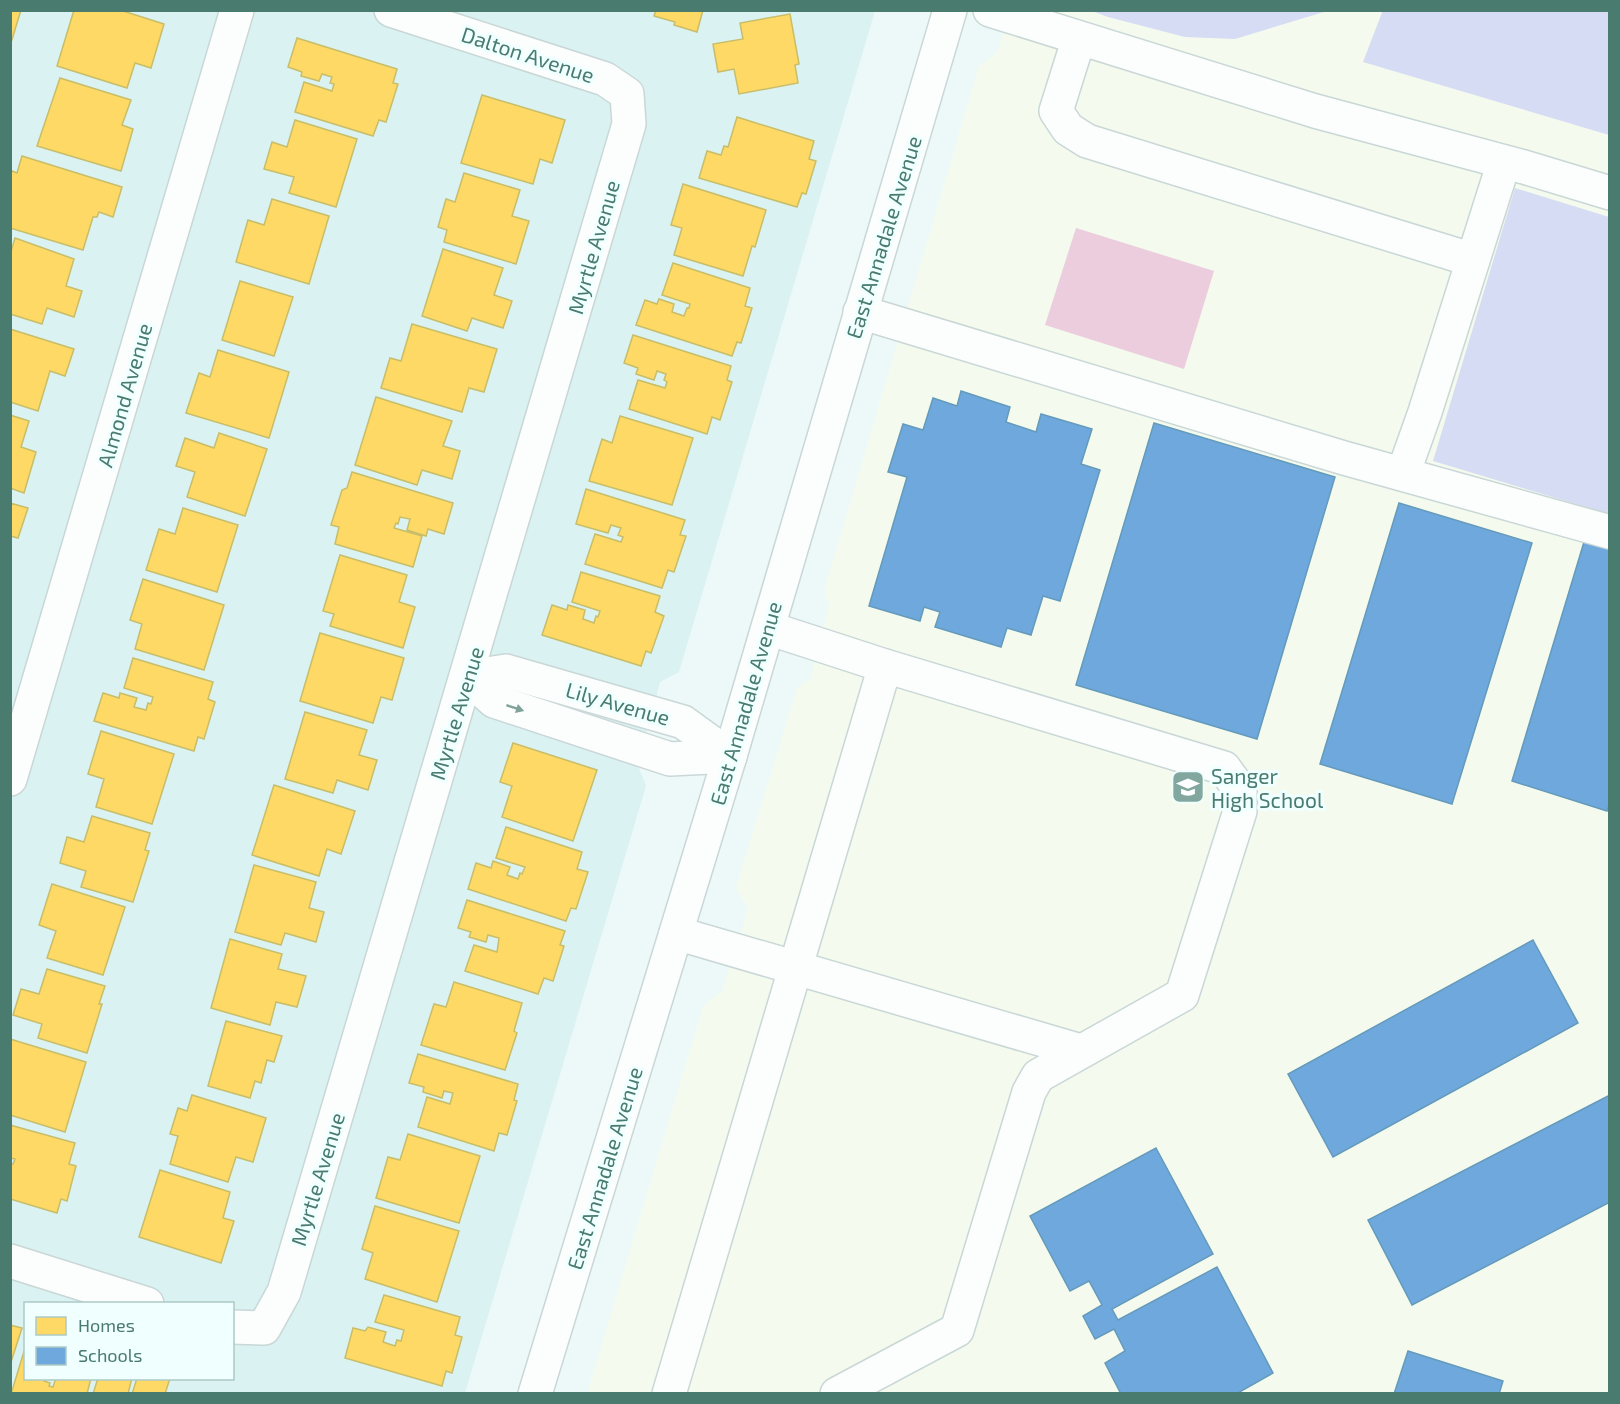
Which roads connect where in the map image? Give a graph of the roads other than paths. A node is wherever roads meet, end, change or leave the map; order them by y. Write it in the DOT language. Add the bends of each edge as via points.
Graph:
graph roads {
  1 [pos="237,10"];
  2 [pos="391,10"];
  3 [pos="950,10"];
  4 [pos="990,10"];
  5 [pos="1079,38"];
  6 [pos="627,94"];
  7 [pos="1504,162"];
  8 [pos="1610,193"];
  9 [pos="1473,260"];
  10 [pos="860,312"];
  11 [pos="1403,474"];
  12 [pos="1610,532"];
  13 [pos="768,628"];
  14 [pos="885,666"];
  15 [pos="467,677"];
  16 [pos="730,756"];
  17 [pos="10,779"];
  18 [pos="676,933"];
  19 [pos="795,968"];
  20 [pos="1081,1051"];
  21 [pos="10,1261"];
  22 [pos="141,1302"];
  23 [pos="248,1328"];
  24 [pos="535,1394"];
  25 [pos="669,1394"];
  26 [pos="837,1394"];
  1 -- 17 [label="street, Almond Avenue"];
  2 -- 6 [label="street, Dalton Avenue" via="605,79"];
  3 -- 10 [label="street, East Annadale Avenue"];
  4 -- 5 [label="street"];
  5 -- 7 [label="street" via="1315,111"];
  5 -- 9 [label="street" via="1056,111 1068,129 1088,141"];
  6 -- 15 [label="street, Myrtle Avenue" via="629,124"];
  7 -- 8 [label="street"];
  7 -- 9 [label="street"];
  9 -- 11 [label="street"];
  10 -- 11 [label="street"];
  10 -- 13 [label="street, East Annadale Avenue"];
  11 -- 12 [label="street"];
  13 -- 14 [label="street"];
  13 -- 16 [label="street, East Annadale Avenue"];
  14 -- 19 [label="street"];
  14 -- 20 [label="street" via="1224,768 1240,790 1240,811 1182,995"];
  15 -- 16 [label="street, Lily Avenue" via="506,671 682,722"];
  15 -- 23 [label="street, Myrtle Avenue" via="284,1292"];
  16 -- 18 [label="street, East Annadale Avenue"];
  18 -- 19 [label="street"];
  18 -- 24 [label="street, East Annadale Avenue"];
  19 -- 20 [label="street"];
  19 -- 25 [label="street"];
  20 -- 26 [label="street" via="1038,1076 1029,1092 957,1330"];
  21 -- 22 [label="street"];
}
